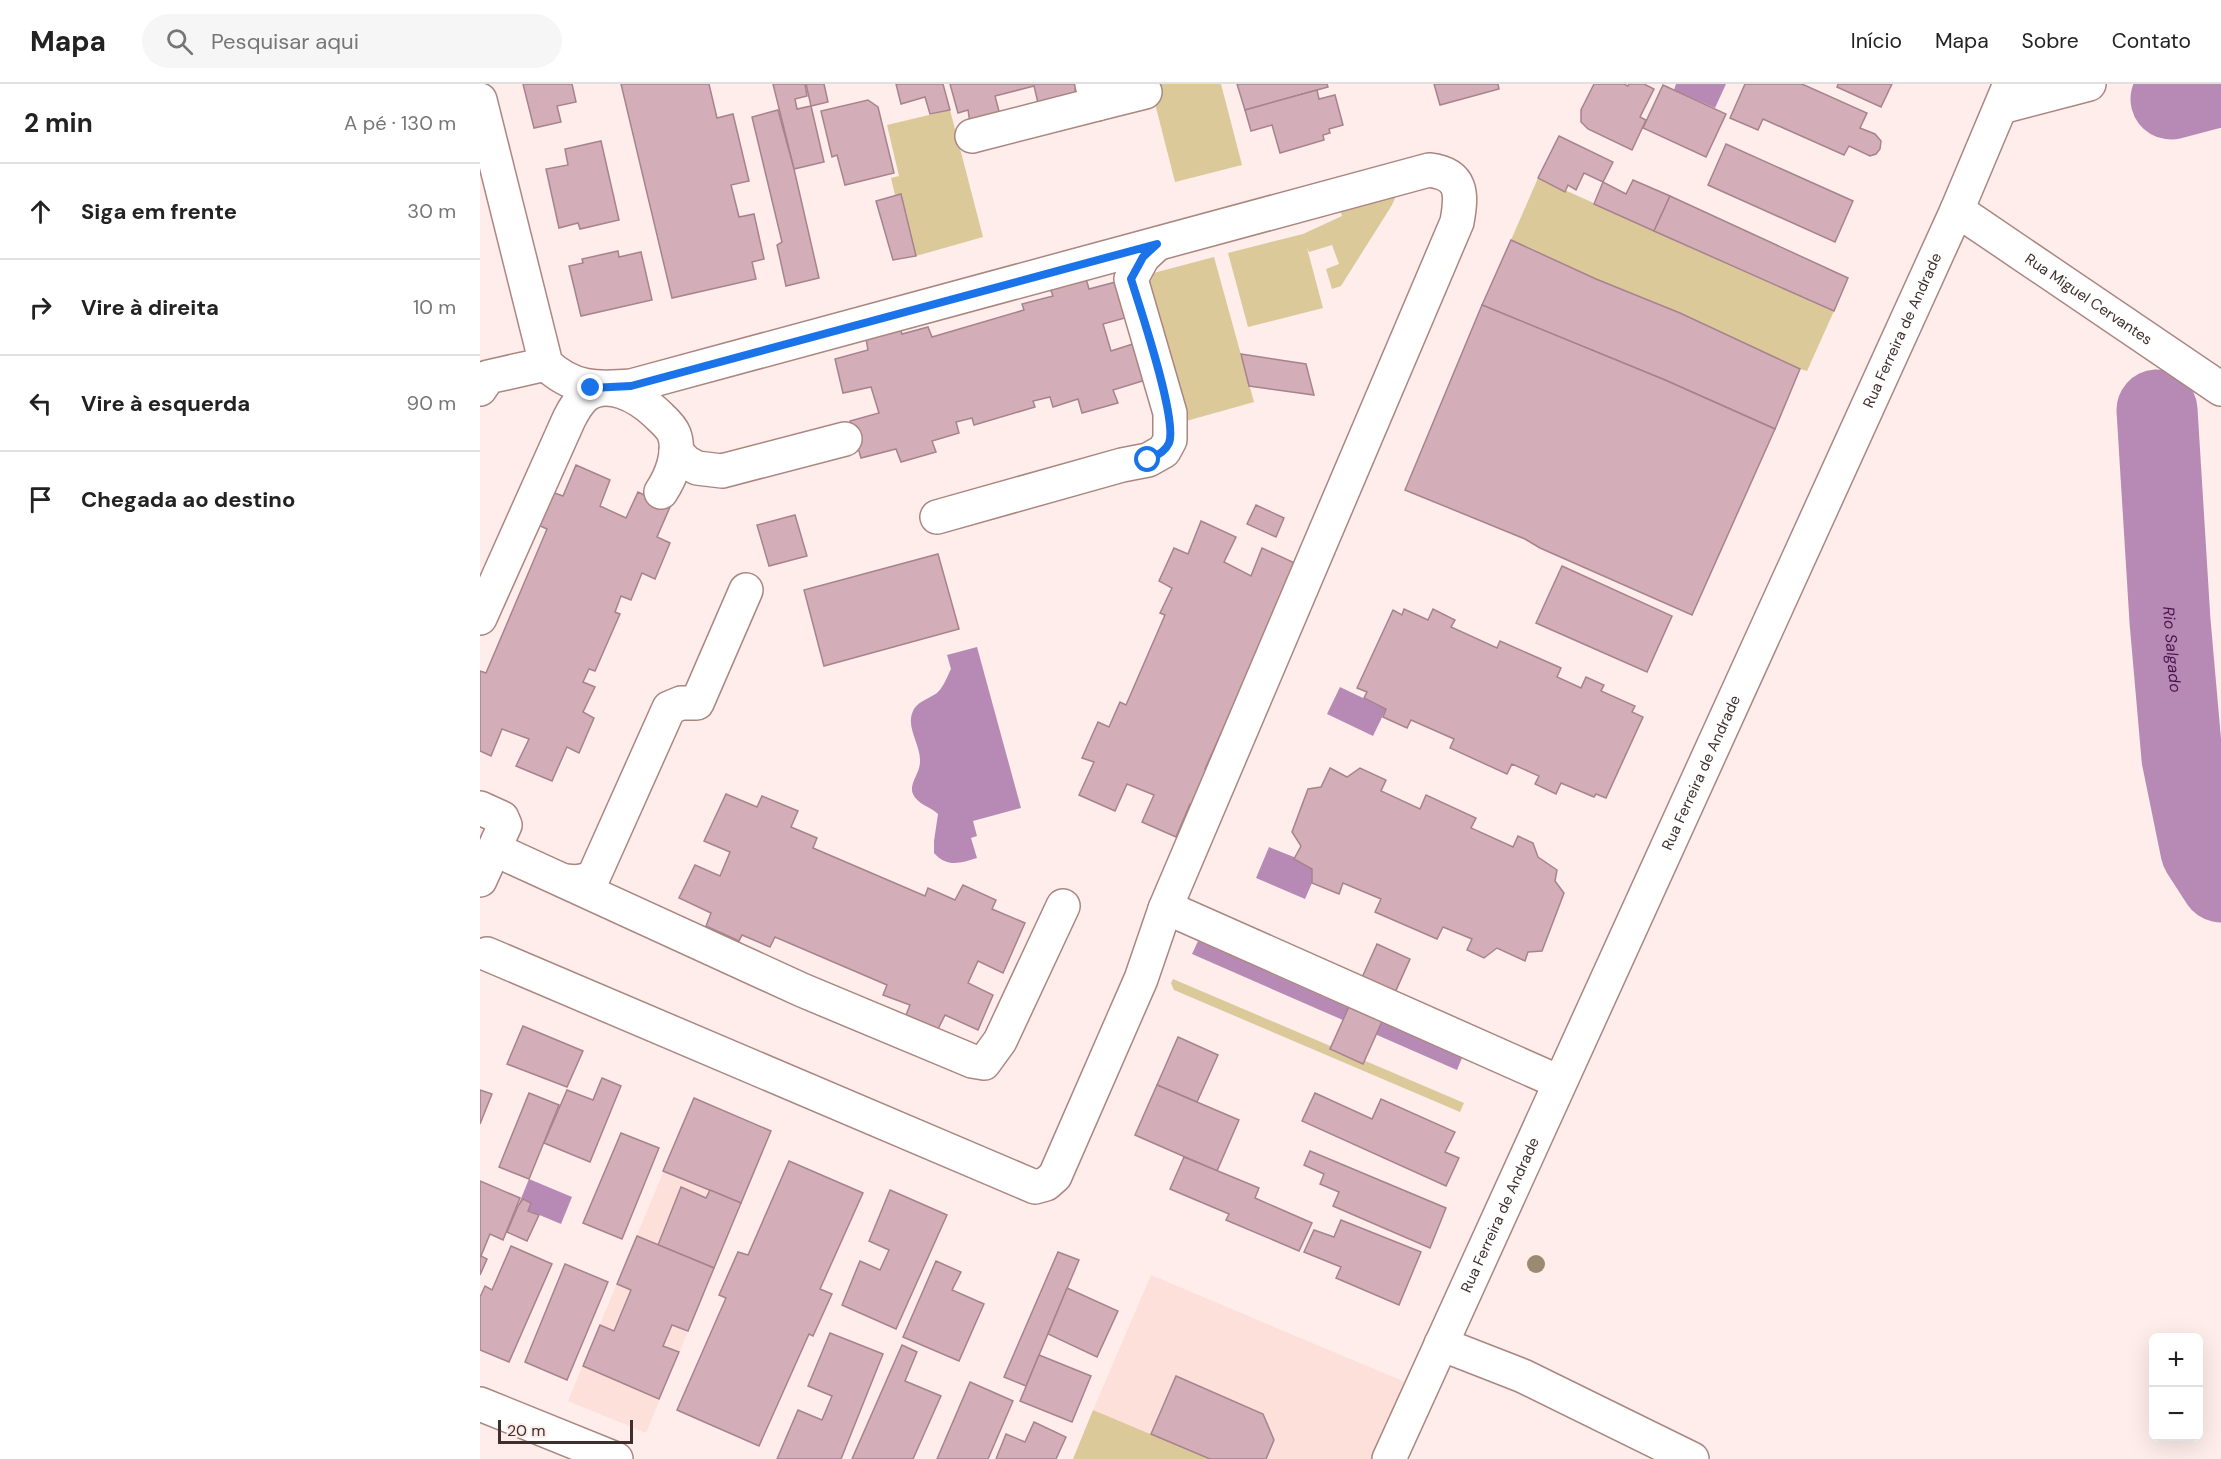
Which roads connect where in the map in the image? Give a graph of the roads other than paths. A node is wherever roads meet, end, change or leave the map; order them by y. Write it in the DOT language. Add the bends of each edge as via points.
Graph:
graph roads {
  1 [pos="2089,84"];
  2 [pos="1145,92"];
  3 [pos="1095,94"];
  4 [pos="2006,95"];
  5 [pos="480,100"];
  6 [pos="972,136"];
  7 [pos="1957,210"];
  8 [pos="1157,244"];
  9 [pos="546,364"];
  10 [pos="608,388"];
  11 [pos="480,389"];
  12 [pos="2221,389"];
  13 [pos="845,439"];
  14 [pos="676,451"];
  15 [pos="661,492"];
  16 [pos="937,517"];
  17 [pos="746,590"];
  18 [pos="480,618"];
  19 [pos="480,808"];
  20 [pos="498,841"];
  21 [pos="480,880"];
  22 [pos="565,881"];
  23 [pos="1063,906"];
  24 [pos="1165,909"];
  25 [pos="487,954"];
  26 [pos="1559,1082"];
  27 [pos="1441,1344"];
  28 [pos="480,1404"];
  29 [pos="605,1457"];
  30 [pos="1389,1459"];
  31 [pos="1692,1459"];
  1 -- 4 [label="street"];
  2 -- 3 [label="street"];
  3 -- 6 [label="street"];
  4 -- 7 [label="street, Rua Ferreira de Andrade"];
  5 -- 9 [label="street"];
  7 -- 12 [label="street, Rua Miguel Cervantes"];
  7 -- 26 [label="street, Rua Ferreira de Andrade"];
  8 -- 10 [label="street" via="631,386"];
  8 -- 16 [label="street" via="1143,257 1131,279 1170,413 1170,440 1164,451 1148,460"];
  8 -- 24 [label="street" via="1429,170 1444,172 1460,192 1457,222"];
  9 -- 10 [label="street" via="572,381 591,388"];
  9 -- 11 [label="street" via="488,377"];
  10 -- 14 [label="street" via="650,407 674,434"];
  10 -- 18 [label="street" via="587,395 574,410"];
  13 -- 14 [label="street" via="722,471 697,468"];
  14 -- 15 [label="street" via="669,480"];
  17 -- 22 [label="street" via="697,703 669,708 593,878"];
  19 -- 20 [label="street" via="502,818 505,825"];
  20 -- 21 [label="street"];
  20 -- 22 [label="street" via="498,849 507,855"];
  22 -- 23 [label="street" via="802,990 984,1063 1000,1041"];
  24 -- 25 [label="street" via="1141,979 1055,1176 1035,1187"];
  24 -- 26 [label="street"];
  26 -- 27 [label="street, Rua Ferreira de Andrade"];
  27 -- 30 [label="street, Rua Ferreira de Andrade"];
  27 -- 31 [label="street" via="1523,1376"];
  28 -- 29 [label="street"];
}
